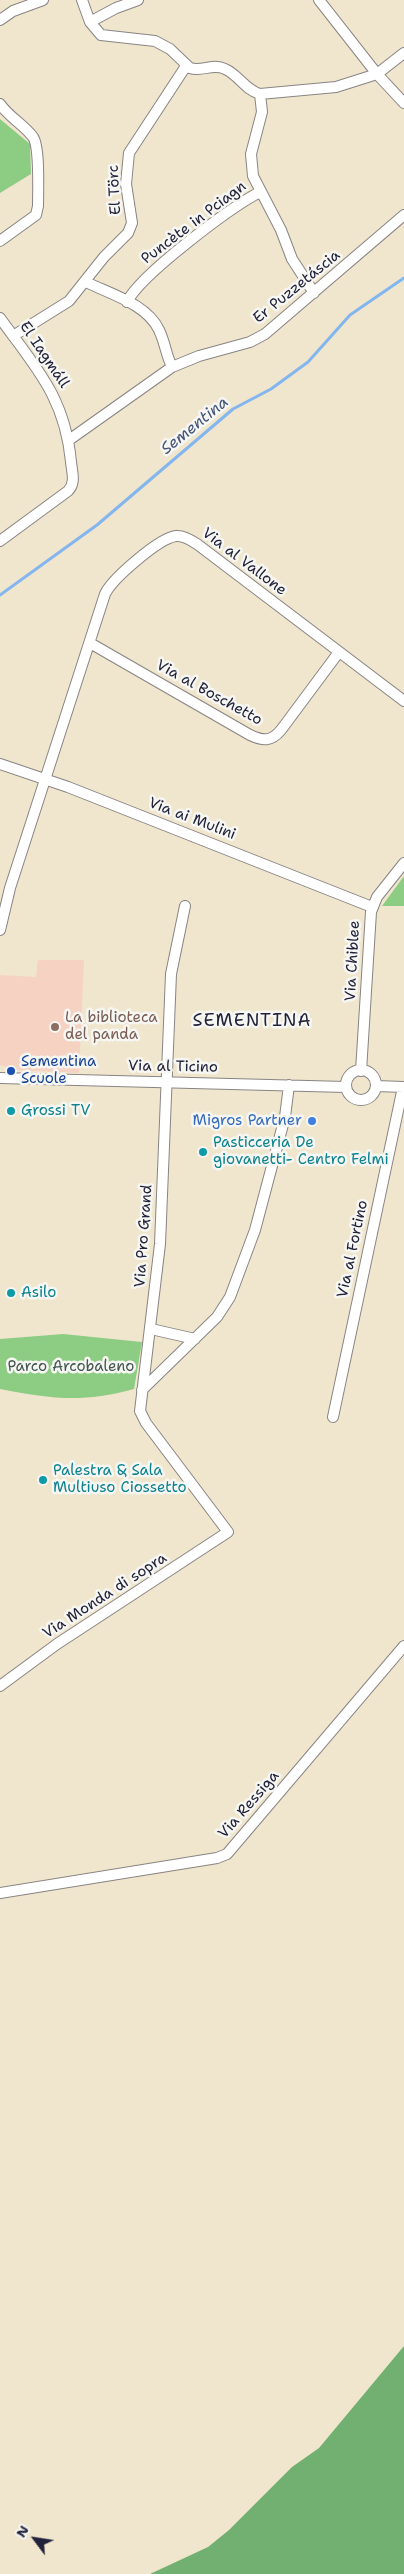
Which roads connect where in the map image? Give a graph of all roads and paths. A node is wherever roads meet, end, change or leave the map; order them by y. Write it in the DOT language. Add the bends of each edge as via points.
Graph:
graph roads {
  1 [pos="43,0"];
  2 [pos="82,0"];
  3 [pos="138,0"];
  4 [pos="319,0"];
  5 [pos="0,20"];
  6 [pos="90,22"];
  7 [pos="404,53"];
  8 [pos="186,66"];
  9 [pos="378,74"];
  10 [pos="260,94"];
  11 [pos="404,102"];
  12 [pos="0,104"];
  13 [pos="260,192"];
  14 [pos="404,215"];
  15 [pos="0,241"];
  16 [pos="86,282"];
  17 [pos="314,293"];
  18 [pos="127,302"];
  19 [pos="0,318"];
  20 [pos="13,336"];
  21 [pos="172,367"];
  22 [pos="69,440"];
  23 [pos="0,541"];
  24 [pos="90,643"];
  25 [pos="339,652"];
  26 [pos="404,701"];
  27 [pos="0,764"];
  28 [pos="45,780"];
  29 [pos="404,863"];
  30 [pos="185,906"];
  31 [pos="372,907"];
  32 [pos="0,930"];
  33 [pos="362,1070"];
  34 [pos="0,1078"];
  35 [pos="166,1083"];
  36 [pos="289,1085"];
  37 [pos="376,1086"];
  38 [pos="346,1087"];
  39 [pos="403,1088"];
  40 [pos="152,1329"];
  41 [pos="196,1339"];
  42 [pos="142,1390"];
  43 [pos="333,1417"];
  44 [pos="228,1532"];
  45 [pos="404,1646"];
  46 [pos="0,1686"];
  47 [pos="0,1893"];
  1 -- 5 [label="street" via="13,11"];
  2 -- 6 [label="street"];
  3 -- 6 [label="street"];
  4 -- 9 [label="street"];
  6 -- 8 [label="street" via="98,33 106,37 144,38 161,43"];
  7 -- 9 [label="street"];
  8 -- 10 [label="street" via="193,70 221,67 233,73 251,91"];
  8 -- 16 [label="street, El Törc" via="129,153 126,179 130,230"];
  9 -- 10 [label="street" via="336,87"];
  9 -- 11 [label="street"];
  10 -- 13 [label="street" via="262,112 251,154 253,176"];
  12 -- 15 [label="street" via="34,137 38,206 36,215"];
  13 -- 17 [label="street" via="281,230 292,259"];
  13 -- 18 [label="street, Puncète in Pciagn" via="171,256 137,287"];
  14 -- 17 [label="street, Er Puzzetáscia"];
  16 -- 18 [label="street"];
  16 -- 20 [label="street, El Törc" via="69,301"];
  17 -- 21 [label="street, Er Puzzetáscia" via="256,339"];
  18 -- 21 [label="street" via="154,322"];
  19 -- 20 [label="street, El Iagmáll"];
  20 -- 22 [label="street, El Iagmáll" via="55,396"];
  21 -- 22 [label="street, Er Puzzetáscia"];
  22 -- 23 [label="street, El Iagmáll" via="71,488"];
  24 -- 25 [label="street, Via al Boschetto" via="250,735 266,740 281,730"];
  24 -- 25 [label="street, Via al Vallone" via="105,594 112,582 160,543 178,536 197,544"];
  24 -- 28 [label="street, Via al Vallone"];
  25 -- 26 [label="street, Via al Vallone"];
  27 -- 28 [label="street, Via ai Mulini"];
  28 -- 31 [label="street, Via ai Mulini"];
  28 -- 32 [label="street, Via al Vallone" via="7,897"];
  29 -- 31 [label="street, Via Chiblee"];
  30 -- 35 [label="street, Via Pro Grand" via="171,974"];
  31 -- 33 [label="street, Via Chiblee"];
  33 -- 37 [label="street" via="372,1075"];
  33 -- 38 [label="street" via="350,1075"];
  34 -- 35 [label="street, Via al Ticino"];
  35 -- 36 [label="street, Via al Ticino"];
  35 -- 40 [label="street, Via Pro Grand" via="162,1218"];
  36 -- 38 [label="street, Via al Ticino"];
  36 -- 41 [label="street" via="285,1117 255,1230 226,1304"];
  37 -- 38 [label="street" via="370,1098 362,1100 350,1095"];
  37 -- 39 [label="street"];
  39 -- 43 [label="street, Via al Fortino"];
  40 -- 41 [label="street"];
  40 -- 42 [label="street, Via Pro Grand"];
  41 -- 42 [label="street"];
  42 -- 44 [label="street, Via Pro Grand" via="142,1418"];
  44 -- 46 [label="street, Via Monda di sopra" via="57,1644"];
  45 -- 47 [label="street, Via Ressiga" via="227,1854"];
}
